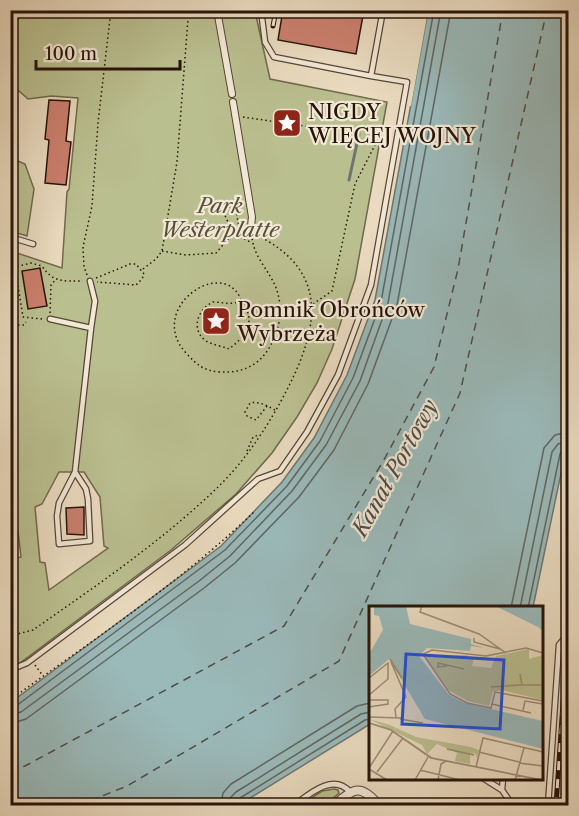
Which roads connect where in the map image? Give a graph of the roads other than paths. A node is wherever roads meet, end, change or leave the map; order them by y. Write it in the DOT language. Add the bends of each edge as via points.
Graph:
graph roads {
  1 [pos="217,10"];
  2 [pos="261,10"];
  3 [pos="383,10"];
  4 [pos="371,76"];
  5 [pos="232,94"];
  6 [pos="233,102"];
  7 [pos="251,226"];
  8 [pos="10,237"];
  9 [pos="33,244"];
  10 [pos="90,281"];
  11 [pos="50,319"];
  12 [pos="91,328"];
  13 [pos="75,472"];
  14 [pos="563,640"];
  15 [pos="13,670"];
  16 [pos="486,780"];
  17 [pos="503,780"];
  18 [pos="502,790"];
  19 [pos="350,792"];
  20 [pos="293,806"];
  21 [pos="333,806"];
  22 [pos="380,806"];
  23 [pos="513,806"];
  24 [pos="548,806"];
  1 -- 5 [label="street"];
  2 -- 4 [label="lane" via="265,42 274,57"];
  3 -- 4 [label="lane"];
  4 -- 15 [label="lane" via="406,82 371,285 338,375 307,432 280,471 258,479 184,545"];
  6 -- 7 [label="street"];
  8 -- 9 [label="lane"];
  10 -- 12 [label="lane" via="95,301"];
  11 -- 12 [label="lane"];
  12 -- 13 [label="lane"];
  13 -- 13 [label="lane" via="59,503 59,544 90,541 86,489"];
  14 -- 24 [label="lane" via="559,645"];
  16 -- 18 [label="lane"];
  17 -- 18 [label="lane"];
  18 -- 23 [label="lane"];
  19 -- 20 [label="lane" via="342,786 327,785"];
  19 -- 21 [label="street"];
  19 -- 22 [label="street" via="365,791"];
}
